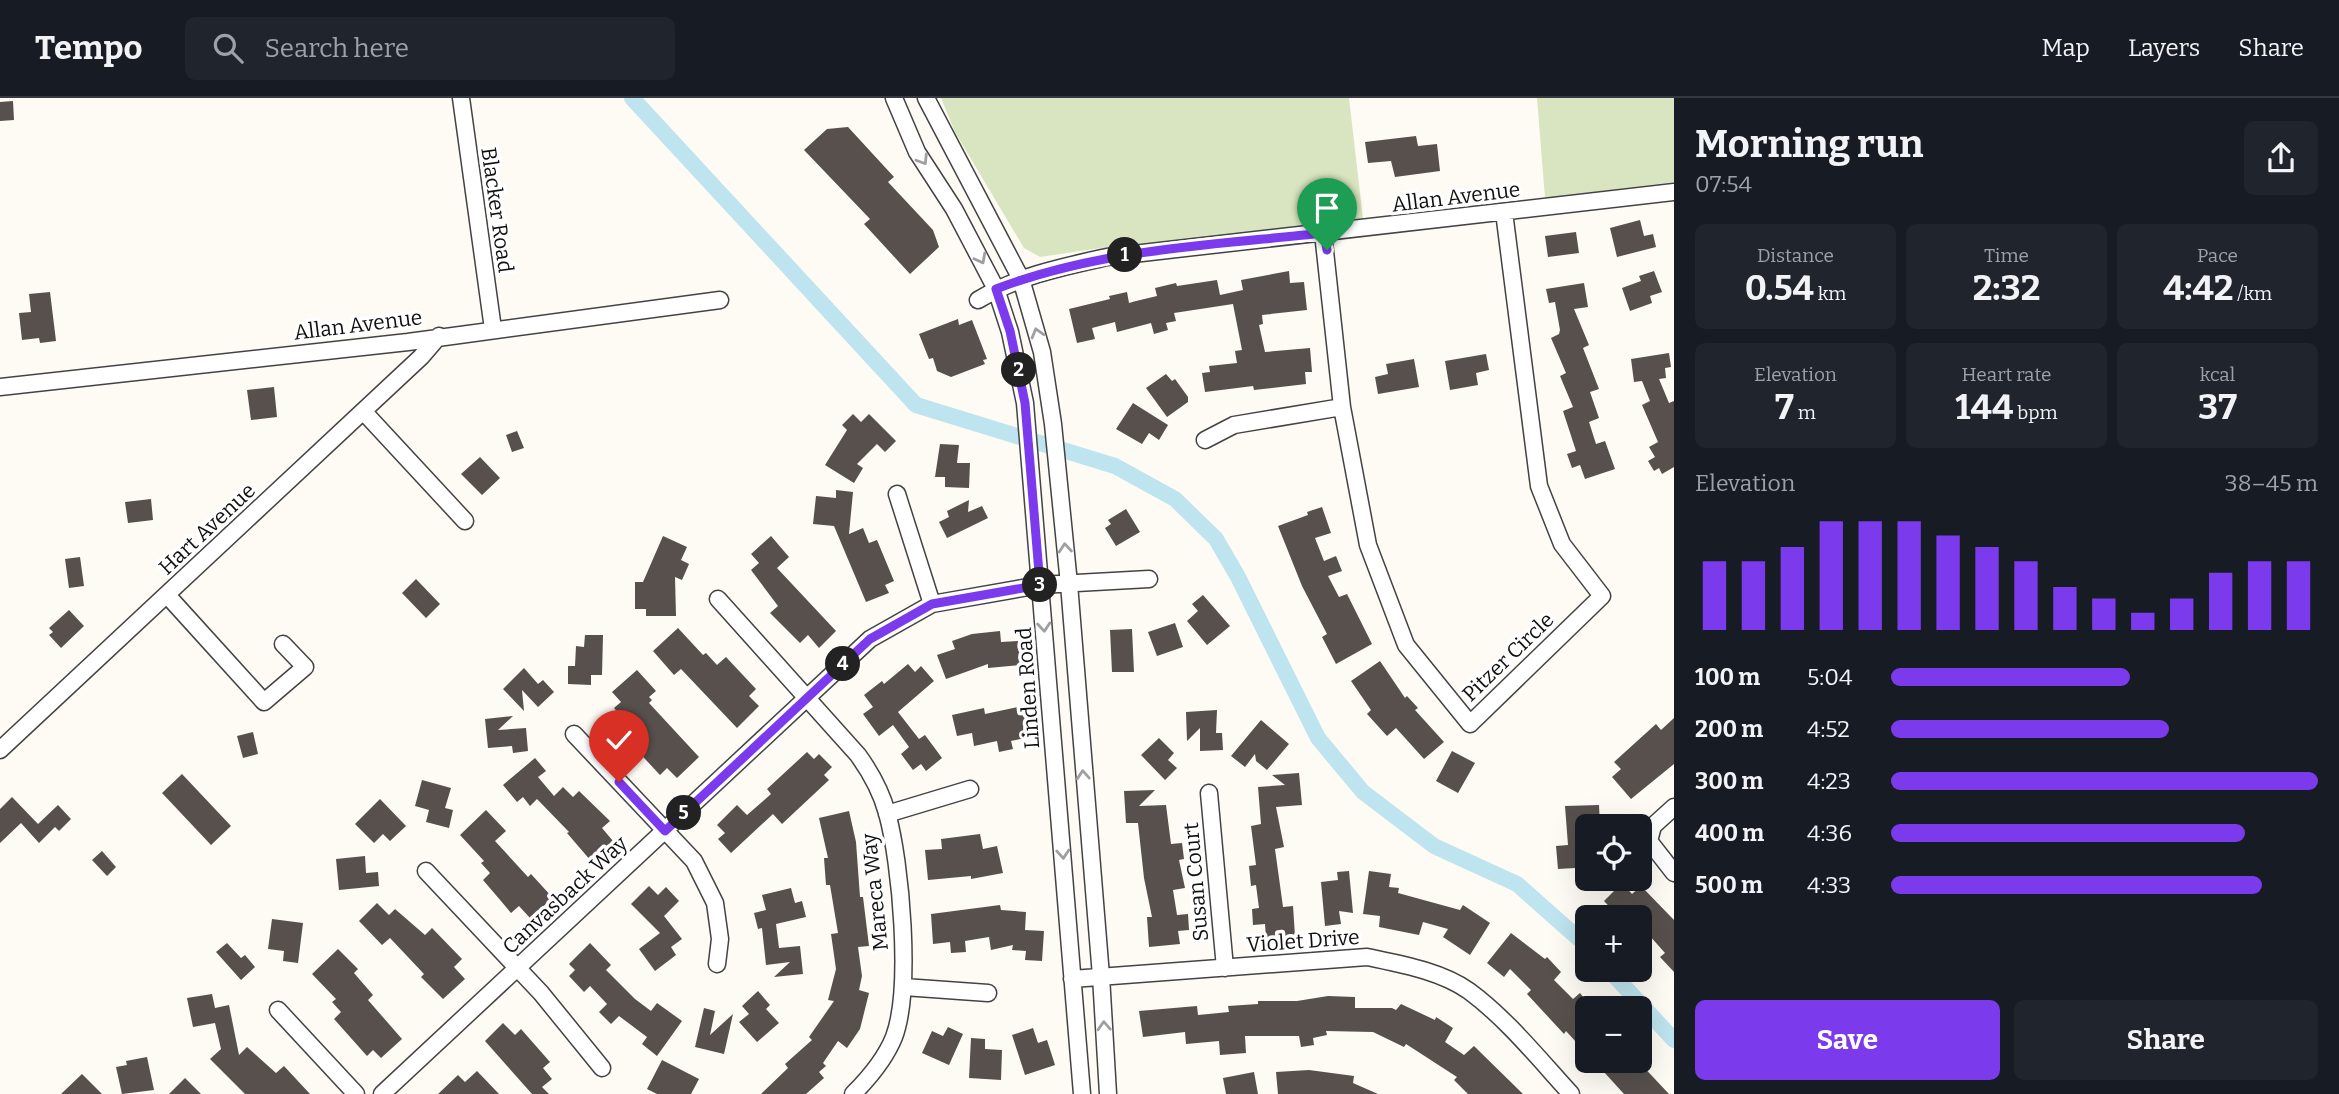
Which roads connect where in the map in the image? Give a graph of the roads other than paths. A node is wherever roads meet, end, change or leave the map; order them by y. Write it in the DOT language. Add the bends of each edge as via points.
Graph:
graph roads {
  1 [pos="461,98"];
  2 [pos="894,98"];
  3 [pos="926,98"];
  4 [pos="1674,192"];
  5 [pos="1504,212"];
  6 [pos="1324,233"];
  7 [pos="1021,279"];
  8 [pos="996,289"];
  9 [pos="720,300"];
  10 [pos="978,300"];
  11 [pos="493,328"];
  12 [pos="439,336"];
  13 [pos="0,387"];
  14 [pos="1342,407"];
  15 [pos="363,411"];
  16 [pos="1205,440"];
  17 [pos="897,494"];
  18 [pos="465,521"];
  19 [pos="1149,579"];
  20 [pos="1069,584"];
  21 [pos="1040,585"];
  22 [pos="167,595"];
  23 [pos="719,599"];
  24 [pos="932,604"];
  25 [pos="282,644"];
  26 [pos="806,698"];
  27 [pos="574,734"];
  28 [pos="0,750"];
  29 [pos="970,789"];
  30 [pos="1209,793"];
  31 [pos="1674,807"];
  32 [pos="887,814"];
  33 [pos="665,831"];
  34 [pos="426,871"];
  35 [pos="1674,873"];
  36 [pos="717,964"];
  37 [pos="517,968"];
  38 [pos="1225,968"];
  39 [pos="1101,976"];
  40 [pos="1072,979"];
  41 [pos="904,987"];
  42 [pos="988,993"];
  43 [pos="278,1010"];
  44 [pos="602,1068"];
  45 [pos="356,1094"];
  46 [pos="382,1094"];
  47 [pos="853,1094"];
  48 [pos="1082,1094"];
  49 [pos="1108,1094"];
  50 [pos="1571,1094"];
  1 -- 11 [label="street, Blacker Road"];
  2 -- 8 [label="street, Linden Road, one-way" via="918,152"];
  3 -- 7 [label="street"];
  4 -- 5 [label="street, Allan Avenue"];
  5 -- 6 [label="street, Allan Avenue"];
  5 -- 14 [label="street, Pitzer Circle" via="1539,486 1562,544 1602,596 1470,724 1406,645 1368,545"];
  6 -- 7 [label="street, Allan Avenue" via="1107,257"];
  6 -- 14 [label="street, Pitzer Circle"];
  7 -- 8 [label="street, Allan Avenue"];
  20 -- 7 [label="street, one-way" via="1054,424 1042,352"];
  8 -- 10 [label="street, Allan Avenue"];
  8 -- 21 [label="street, Linden Road" via="1010,331 1026,418"];
  9 -- 11 [label="street, Allan Avenue"];
  11 -- 12 [label="street, Allan Avenue"];
  12 -- 13 [label="street, Allan Avenue"];
  12 -- 15 [label="street, Hart Avenue"];
  14 -- 16 [label="street" via="1234,425"];
  15 -- 18 [label="street"];
  15 -- 22 [label="street, Hart Avenue"];
  17 -- 24 [label="street"];
  19 -- 20 [label="street, Canvasback Way"];
  20 -- 21 [label="street, Canvasback Way"];
  39 -- 20 [label="street, one-way"];
  21 -- 24 [label="street, Canvasback Way"];
  21 -- 40 [label="street, Linden Road, one-way"];
  22 -- 25 [label="street" via="264,702 305,667"];
  22 -- 28 [label="street, Hart Avenue"];
  23 -- 26 [label="street, Mareca Way"];
  24 -- 26 [label="street, Canvasback Way" via="870,639"];
  26 -- 32 [label="street, Mareca Way" via="870,772"];
  26 -- 33 [label="street, Canvasback Way"];
  27 -- 33 [label="street"];
  29 -- 32 [label="street"];
  30 -- 38 [label="street, Susan Court"];
  31 -- 35 [label="street" via="1653,826 1649,841"];
  32 -- 41 [label="street, Mareca Way" via="898,878"];
  33 -- 36 [label="street" via="694,861 709,887 719,925"];
  33 -- 37 [label="street, Canvasback Way"];
  34 -- 37 [label="street"];
  37 -- 44 [label="street"];
  37 -- 46 [label="street, Canvasback Way"];
  38 -- 39 [label="street, Violet Drive"];
  38 -- 50 [label="street, Violet Drive" via="1367,957 1438,976 1468,990"];
  39 -- 40 [label="street, Violet Drive"];
  49 -- 39 [label="street, one-way"];
  40 -- 48 [label="street, Linden Road"];
  41 -- 42 [label="street"];
  41 -- 47 [label="street, Mareca Way" via="894,1038"];
  43 -- 45 [label="street"];
}
